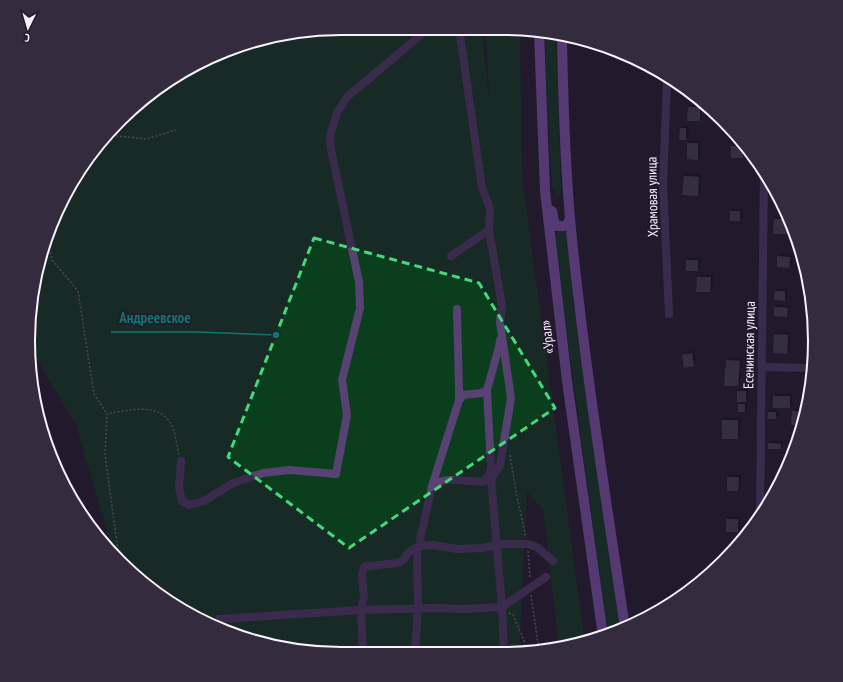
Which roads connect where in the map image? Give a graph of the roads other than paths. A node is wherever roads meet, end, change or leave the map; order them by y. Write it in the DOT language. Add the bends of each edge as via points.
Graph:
graph roads {
  1 [pos="421,35"];
  2 [pos="459,35"];
  3 [pos="539,38"];
  4 [pos="562,41"];
  5 [pos="667,84"];
  6 [pos="542,142"];
  7 [pos="764,183"];
  8 [pos="570,218"];
  9 [pos="489,230"];
  10 [pos="451,256"];
  11 [pos="457,309"];
  12 [pos="669,314"];
  13 [pos="500,322"];
  14 [pos="762,367"];
  15 [pos="806,368"];
  16 [pos="488,390"];
  17 [pos="460,396"];
  18 [pos="181,461"];
  19 [pos="492,478"];
  20 [pos="482,482"];
  21 [pos="432,486"];
  22 [pos="760,505"];
  23 [pos="497,545"];
  24 [pos="420,547"];
  25 [pos="553,561"];
  26 [pos="546,577"];
  27 [pos="502,607"];
  28 [pos="418,609"];
  29 [pos="361,610"];
  30 [pos="218,619"];
  31 [pos="624,621"];
  32 [pos="602,630"];
  33 [pos="363,647"];
  34 [pos="415,647"];
  35 [pos="504,647"];
  1 -- 18 [label="street" via="347,97 337,113 330,136 358,282 360,308 342,380 347,415 336,474 289,470 263,473 233,483 204,501 189,505 182,501 179,487"];
  2 -- 9 [label="street" via="482,188 490,208"];
  3 -- 6 [label="main road, «Урал»"];
  4 -- 8 [label="main road"];
  5 -- 12 [label="street, Храмовая улица" via="663,185"];
  6 -- 8 [label="main road" via="548,154 554,222 557,226 565,226"];
  6 -- 32 [label="main road, «Урал»" via="545,192 567,381"];
  7 -- 14 [label="street, Есенинская улица"];
  8 -- 31 [label="main road" via="590,390"];
  9 -- 10 [label="street"];
  9 -- 13 [label="street" via="502,306"];
  11 -- 17 [label="street"];
  13 -- 16 [label="street" via="499,347"];
  13 -- 19 [label="street" via="511,398 500,466"];
  14 -- 15 [label="street"];
  14 -- 22 [label="street, Есенинская улица"];
  16 -- 17 [label="street"];
  16 -- 20 [label="street" via="491,469 488,477"];
  17 -- 21 [label="street"];
  19 -- 20 [label="street"];
  19 -- 23 [label="street"];
  20 -- 21 [label="street" via="447,480"];
  21 -- 24 [label="street"];
  23 -- 24 [label="street" via="457,549 432,545"];
  23 -- 25 [label="street" via="528,544 537,547"];
  23 -- 27 [label="street"];
  24 -- 28 [label="street"];
  24 -- 29 [label="street" via="410,551 398,563 364,567 364,596"];
  26 -- 27 [label="street"];
  27 -- 28 [label="street"];
  27 -- 35 [label="street"];
  28 -- 29 [label="street"];
  28 -- 34 [label="street"];
  29 -- 30 [label="street"];
  29 -- 33 [label="street"];
}
